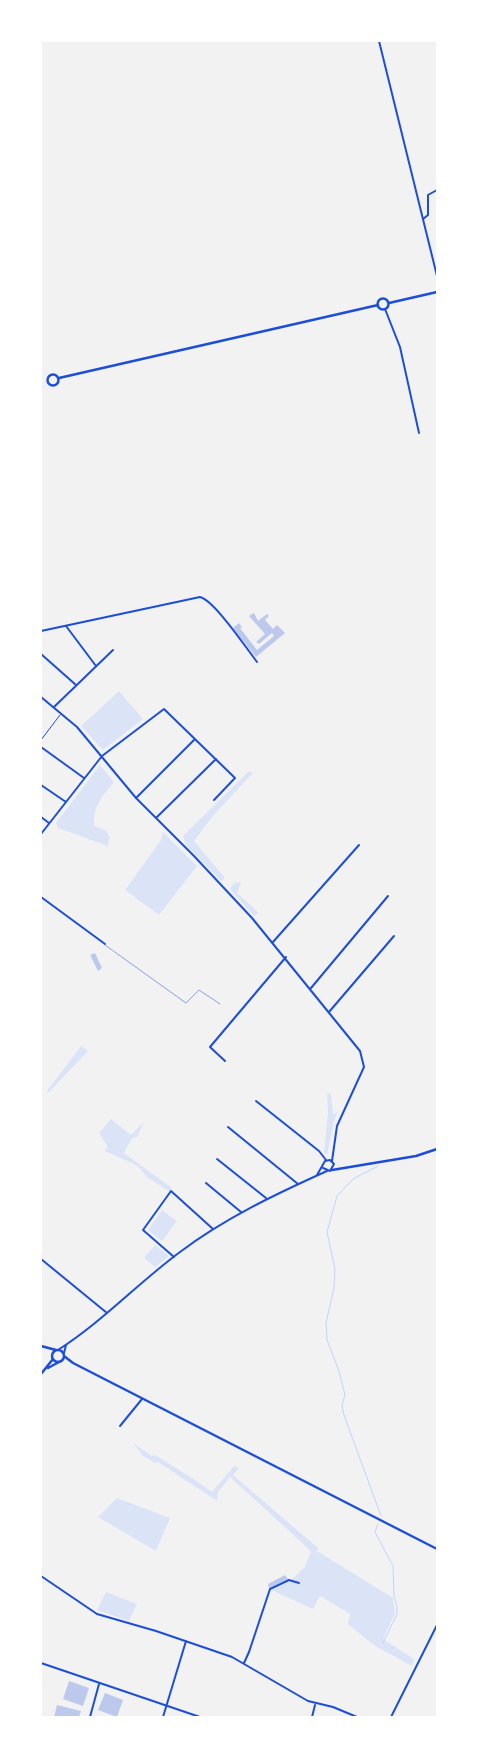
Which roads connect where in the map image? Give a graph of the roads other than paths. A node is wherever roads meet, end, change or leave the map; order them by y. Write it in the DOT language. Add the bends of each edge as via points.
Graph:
graph roads {
  1 [pos="379,41"];
  2 [pos="437,190"];
  3 [pos="423,219"];
  4 [pos="437,276"];
  5 [pos="437,292"];
  6 [pos="388,303"];
  7 [pos="378,305"];
  8 [pos="385,309"];
  9 [pos="59,378"];
  10 [pos="48,381"];
  11 [pos="41,382"];
  12 [pos="419,432"];
  13 [pos="66,626"];
  14 [pos="41,631"];
  15 [pos="113,650"];
  16 [pos="41,654"];
  17 [pos="257,662"];
  18 [pos="96,666"];
  19 [pos="76,685"];
  20 [pos="41,697"];
  21 [pos="53,707"];
  22 [pos="60,714"];
  23 [pos="195,739"];
  24 [pos="41,740"];
  25 [pos="41,747"];
  26 [pos="102,756"];
  27 [pos="216,759"];
  28 [pos="84,778"];
  29 [pos="41,785"];
  30 [pos="136,798"];
  31 [pos="214,800"];
  32 [pos="66,802"];
  33 [pos="41,817"];
  34 [pos="156,818"];
  35 [pos="50,823"];
  36 [pos="41,834"];
  37 [pos="359,845"];
  38 [pos="388,896"];
  39 [pos="41,897"];
  40 [pos="394,936"];
  41 [pos="273,942"];
  42 [pos="105,944"];
  43 [pos="286,957"];
  44 [pos="310,988"];
  45 [pos="220,1004"];
  46 [pos="328,1012"];
  47 [pos="225,1061"];
  48 [pos="256,1101"];
  49 [pos="228,1127"];
  50 [pos="437,1149"];
  51 [pos="322,1157"];
  52 [pos="217,1159"];
  53 [pos="329,1160"];
  54 [pos="323,1164"];
  55 [pos="323,1168"];
  56 [pos="333,1169"];
  57 [pos="327,1171"];
  58 [pos="317,1175"];
  59 [pos="206,1183"];
  60 [pos="298,1184"];
  61 [pos="267,1199"];
  62 [pos="241,1212"];
  63 [pos="213,1229"];
  64 [pos="174,1257"];
  65 [pos="41,1259"];
  66 [pos="107,1313"];
  67 [pos="66,1345"];
  68 [pos="41,1346"];
  69 [pos="48,1350"];
  70 [pos="57,1350"];
  71 [pos="64,1354"];
  72 [pos="52,1357"];
  73 [pos="61,1361"];
  74 [pos="73,1363"];
  75 [pos="45,1370"];
  76 [pos="41,1374"];
  77 [pos="143,1397"];
  78 [pos="120,1426"];
  79 [pos="437,1549"];
  80 [pos="41,1576"];
  81 [pos="298,1583"];
  82 [pos="437,1625"];
  83 [pos="186,1642"];
  84 [pos="41,1663"];
  85 [pos="244,1663"];
  86 [pos="100,1684"];
  87 [pos="315,1704"];
  88 [pos="166,1706"];
  89 [pos="90,1717"];
  90 [pos="163,1717"];
  91 [pos="200,1717"];
  92 [pos="312,1717"];
  93 [pos="357,1717"];
  94 [pos="391,1717"];
  1 -- 3 [label="street"];
  2 -- 3 [label="street" via="428,195 428,215"];
  3 -- 4 [label="street"];
  5 -- 6 [label="main road"];
  6 -- 7 [label="main road" via="383,298"];
  6 -- 8 [label="main road"];
  7 -- 8 [label="main road"];
  7 -- 9 [label="main road"];
  8 -- 12 [label="street" via="400,347"];
  9 -- 10 [label="main road" via="52,374"];
  9 -- 10 [label="main road" via="55,386"];
  10 -- 11 [label="main road"];
  13 -- 14 [label="street"];
  13 -- 17 [label="street" via="203,598 226,621"];
  13 -- 18 [label="street"];
  15 -- 18 [label="street"];
  16 -- 19 [label="street"];
  18 -- 19 [label="street"];
  19 -- 21 [label="street"];
  20 -- 21 [label="street"];
  21 -- 22 [label="street"];
  22 -- 24 [label="street"];
  22 -- 26 [label="street"];
  23 -- 26 [label="street" via="164,709"];
  23 -- 27 [label="street"];
  23 -- 30 [label="street"];
  25 -- 28 [label="street"];
  26 -- 28 [label="street"];
  26 -- 30 [label="street"];
  27 -- 31 [label="street" via="235,778"];
  27 -- 34 [label="street"];
  28 -- 32 [label="street"];
  29 -- 32 [label="street"];
  30 -- 34 [label="street"];
  32 -- 35 [label="street"];
  33 -- 35 [label="street"];
  34 -- 41 [label="street"];
  35 -- 36 [label="street"];
  37 -- 41 [label="street"];
  38 -- 44 [label="street"];
  39 -- 42 [label="street"];
  40 -- 46 [label="street"];
  41 -- 43 [label="street"];
  42 -- 45 [label="lane" via="186,1003 199,990"];
  43 -- 44 [label="street"];
  43 -- 47 [label="street" via="210,1047"];
  44 -- 46 [label="street"];
  46 -- 53 [label="street" via="364,1059 361,1077 337,1126"];
  48 -- 51 [label="street" via="319,1151"];
  49 -- 60 [label="street"];
  50 -- 56 [label="main road" via="416,1156"];
  51 -- 53 [label="street"];
  51 -- 54 [label="street"];
  52 -- 61 [label="street"];
  53 -- 54 [label="street"];
  53 -- 56 [label="street"];
  54 -- 55 [label="street"];
  55 -- 57 [label="street"];
  55 -- 58 [label="street"];
  56 -- 57 [label="street"];
  57 -- 58 [label="street"];
  58 -- 60 [label="street"];
  59 -- 62 [label="street"];
  60 -- 61 [label="street"];
  61 -- 62 [label="street"];
  62 -- 63 [label="street"];
  63 -- 64 [label="street"];
  63 -- 64 [label="street" via="171,1191 143,1230"];
  64 -- 66 [label="street"];
  65 -- 66 [label="street"];
  66 -- 67 [label="street"];
  67 -- 70 [label="street"];
  67 -- 71 [label="street"];
  68 -- 69 [label="main road"];
  69 -- 70 [label="main road"];
  69 -- 72 [label="main road"];
  70 -- 71 [label="main road"];
  70 -- 72 [label="main road"];
  71 -- 73 [label="main road"];
  71 -- 74 [label="main road"];
  72 -- 73 [label="main road"];
  72 -- 75 [label="main road"];
  73 -- 74 [label="main road"];
  73 -- 75 [label="main road"];
  74 -- 77 [label="main road"];
  75 -- 76 [label="main road"];
  77 -- 78 [label="street"];
  77 -- 79 [label="main road"];
  80 -- 83 [label="street" via="96,1614"];
  81 -- 85 [label="street" via="289,1580 270,1589"];
  82 -- 94 [label="street"];
  83 -- 85 [label="street"];
  83 -- 88 [label="street"];
  84 -- 86 [label="street"];
  85 -- 87 [label="street"];
  86 -- 88 [label="street"];
  86 -- 89 [label="street"];
  87 -- 92 [label="street"];
  87 -- 93 [label="street"];
  88 -- 90 [label="street"];
  88 -- 91 [label="street"];
}
